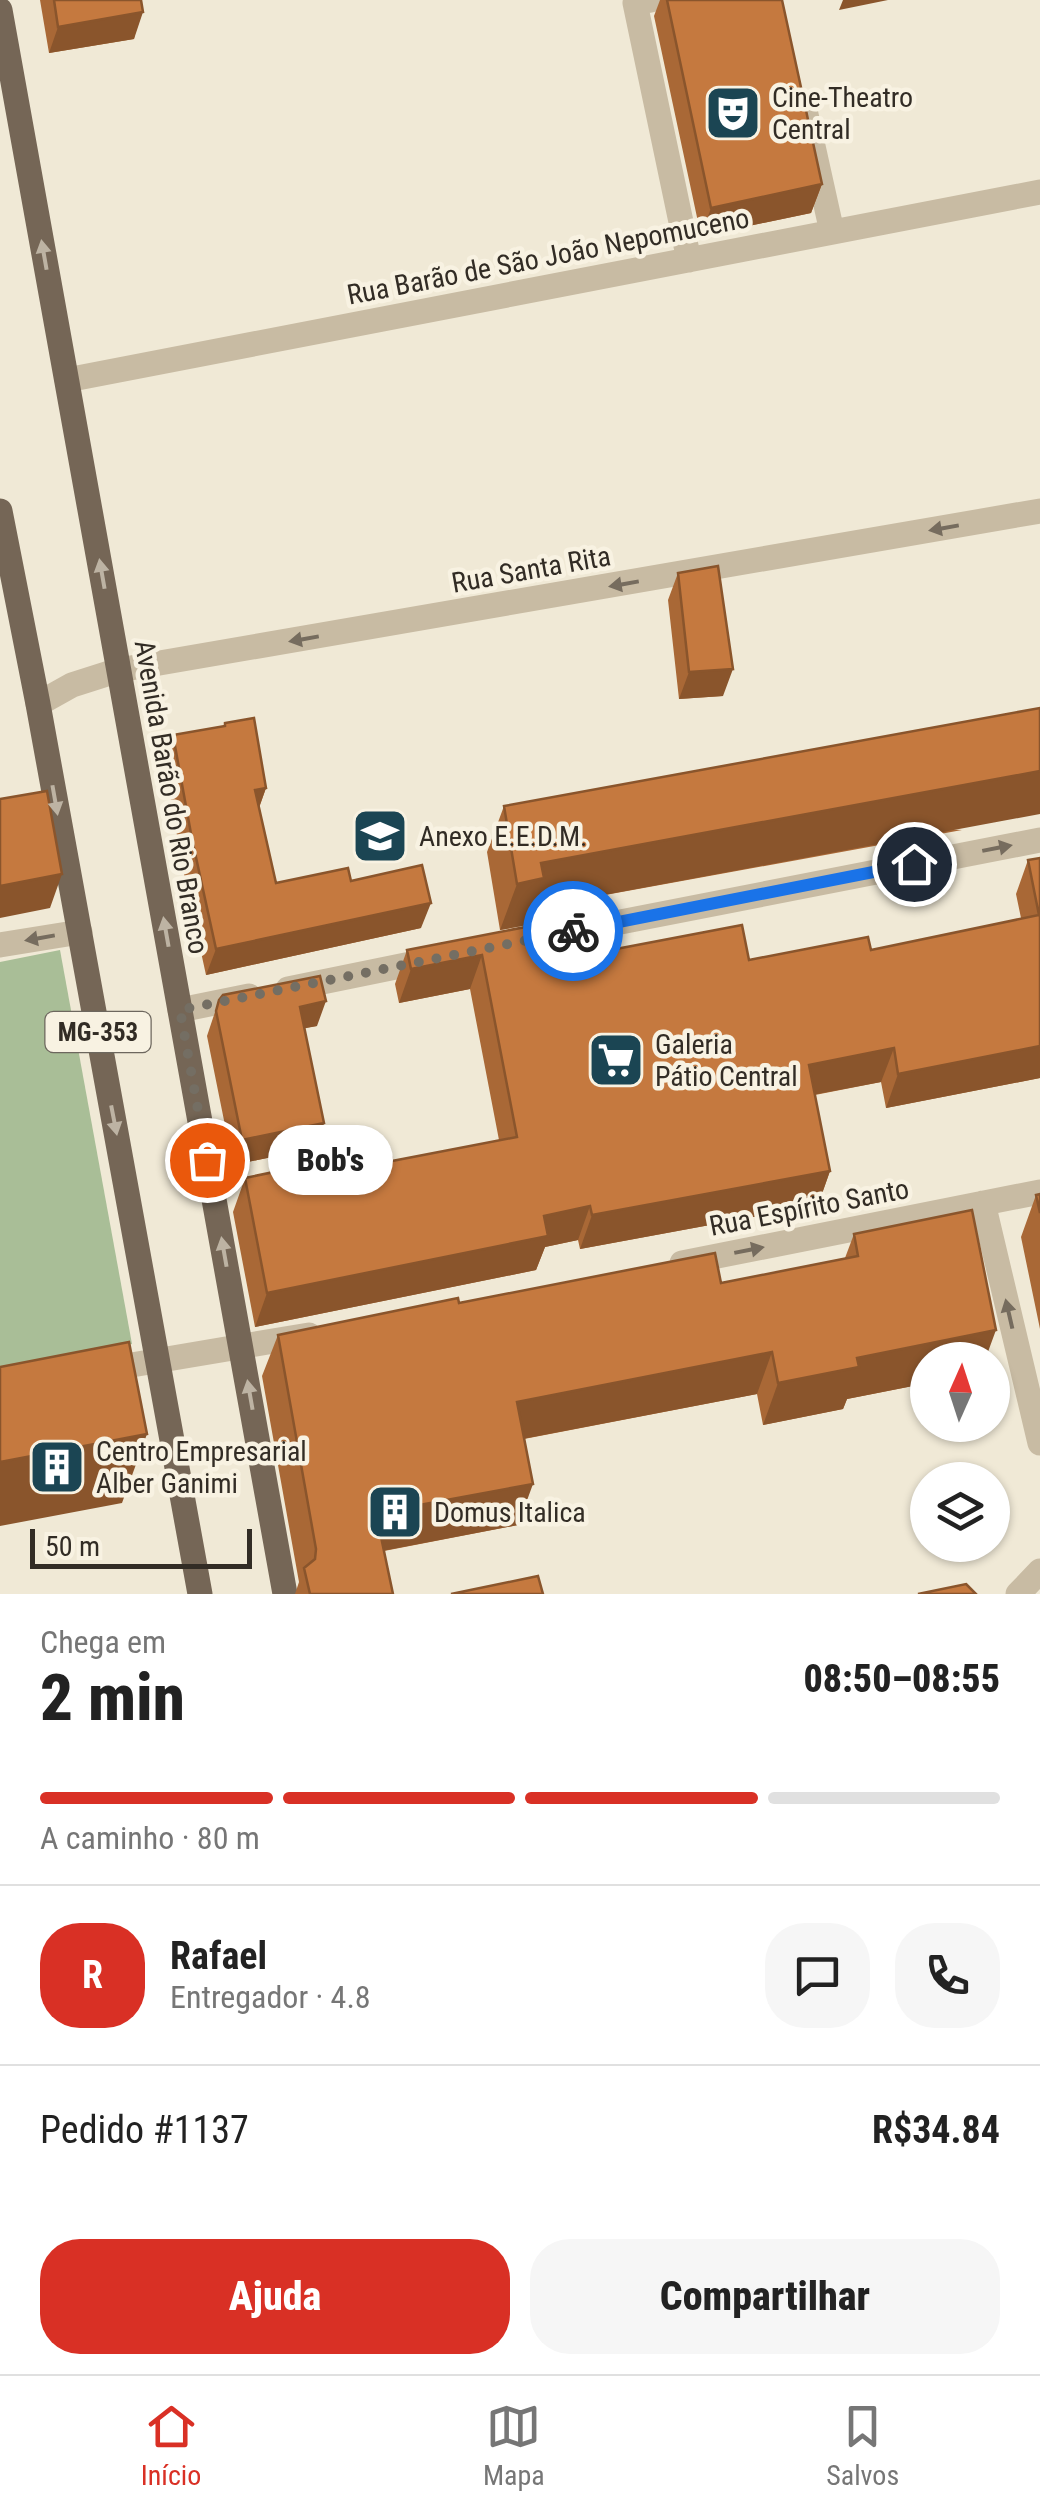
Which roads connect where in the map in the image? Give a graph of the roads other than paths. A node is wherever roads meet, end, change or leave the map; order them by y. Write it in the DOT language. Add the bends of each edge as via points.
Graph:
graph roads {
  1 [pos="643,2"];
  2 [pos="0,10"];
  3 [pos="798,77"];
  4 [pos="1040,192"];
  5 [pos="832,232"];
  6 [pos="689,260"];
  7 [pos="66,380"];
  8 [pos="0,511"];
  9 [pos="1040,511"];
  10 [pos="119,670"];
  11 [pos="38,704"];
  12 [pos="1040,840"];
  13 [pos="80,932"];
  14 [pos="0,946"];
  15 [pos="499,946"];
  16 [pos="462,954"];
  17 [pos="180,1010"];
  18 [pos="1040,1192"];
  19 [pos="983,1203"];
  20 [pos="664,1267"];
  21 [pos="337,1329"];
  22 [pos="241,1348"];
  23 [pos="158,1360"];
  24 [pos="75,1374"];
  25 [pos="1040,1443"];
  26 [pos="1040,1570"];
  27 [pos="200,1594"];
  28 [pos="285,1594"];
  29 [pos="1018,1594"];
  1 -- 6 [label="street"];
  7 -- 2 [label="main road, Avenida Barão do Rio Branco, one-way"];
  3 -- 5 [label="street"];
  4 -- 5 [label="street, Rua Barão de São João Nepomuceno"];
  5 -- 6 [label="street, Rua Barão de São João Nepomuceno"];
  6 -- 7 [label="street, Rua Barão de São João Nepomuceno"];
  10 -- 7 [label="main road, Avenida Barão do Rio Branco, one-way"];
  8 -- 11 [label="main road, MG-353"];
  9 -- 10 [label="street, Rua Santa Rita, one-way"];
  10 -- 11 [label="street, Rua Santa Rita" via="72,684"];
  17 -- 10 [label="main road, Avenida Barão do Rio Branco, one-way"];
  11 -- 13 [label="main road, MG-353, one-way"];
  15 -- 12 [label="street, one-way"];
  13 -- 14 [label="street, one-way"];
  13 -- 23 [label="main road, MG-353, one-way"];
  16 -- 17 [label="street"];
  22 -- 17 [label="main road, Avenida Barão do Rio Branco, one-way"];
  18 -- 19 [label="street, Rua Espírito Santo"];
  20 -- 19 [label="street, Rua Espírito Santo, one-way"];
  25 -- 19 [label="street, one-way"];
  21 -- 22 [label="street"];
  22 -- 23 [label="street"];
  28 -- 22 [label="main road, Avenida Barão do Rio Branco, one-way"];
  23 -- 24 [label="street"];
  23 -- 27 [label="main road, MG-353"];
  26 -- 29 [label="street"];
}
